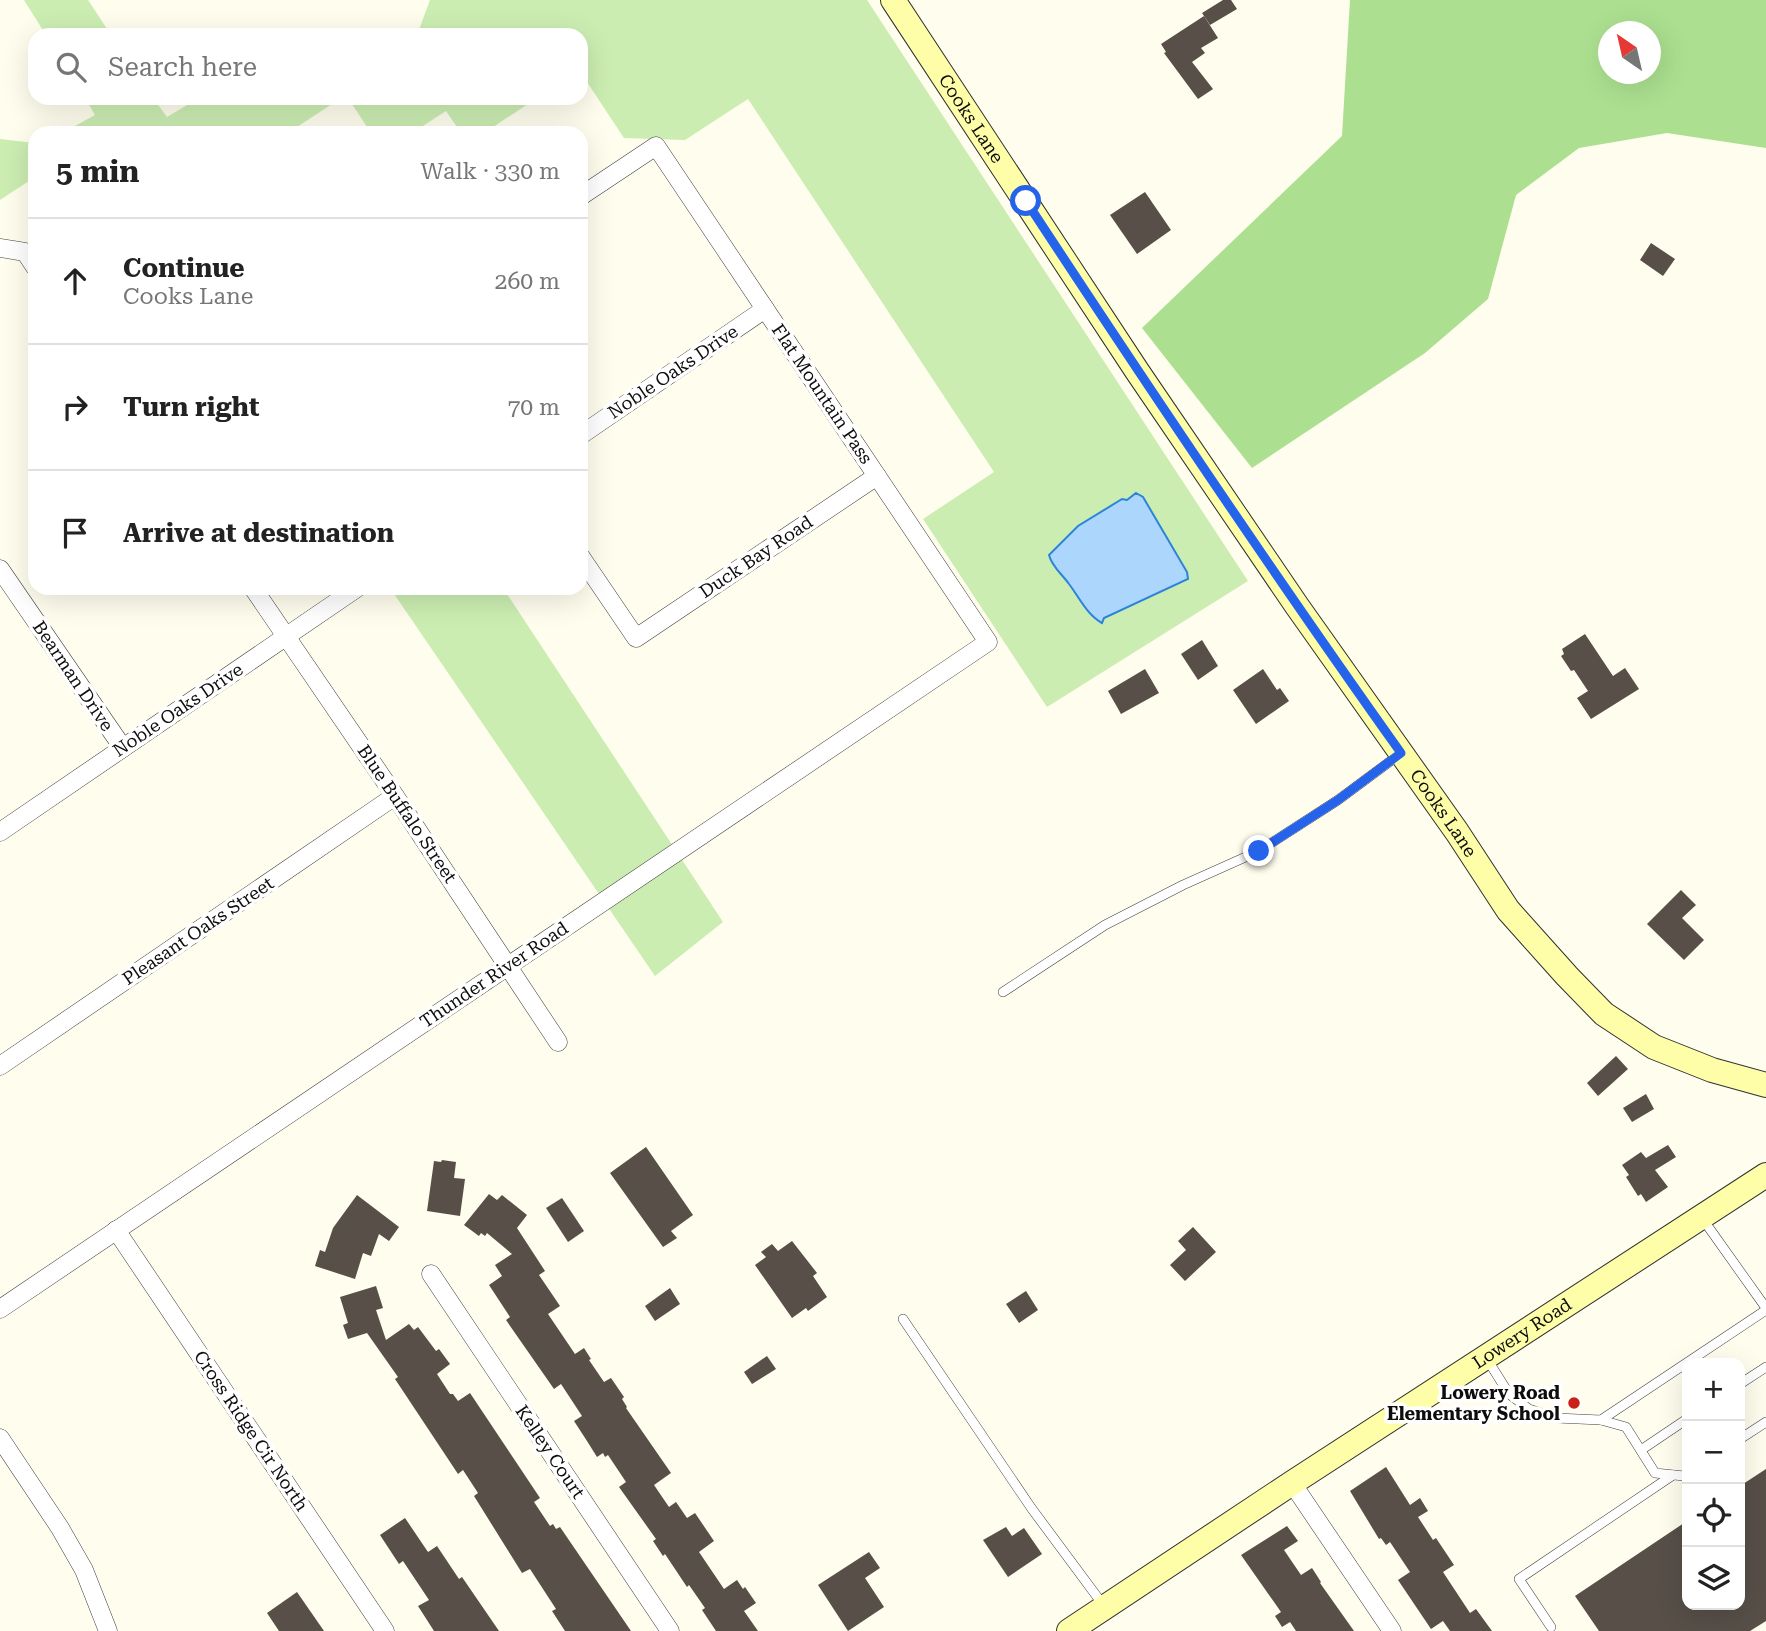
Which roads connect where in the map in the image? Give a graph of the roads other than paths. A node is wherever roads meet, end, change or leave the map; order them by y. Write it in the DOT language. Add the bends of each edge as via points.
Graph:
graph roads {
  1 [pos="893,0"];
  2 [pos="588,191"];
  3 [pos="0,248"];
  4 [pos="28,256"];
  5 [pos="765,309"];
  6 [pos="588,430"];
  7 [pos="877,475"];
  8 [pos="588,567"];
  9 [pos="0,569"];
  10 [pos="258,595"];
  11 [pos="346,595"];
  12 [pos="286,636"];
  13 [pos="988,642"];
  14 [pos="122,748"];
  15 [pos="1401,753"];
  16 [pos="396,796"];
  17 [pos="0,832"];
  18 [pos="509,965"];
  19 [pos="1003,992"];
  20 [pos="558,1042"];
  21 [pos="0,1066"];
  22 [pos="1766,1085"];
  23 [pos="1766,1175"];
  24 [pos="1702,1217"];
  25 [pos="116,1230"];
  26 [pos="431,1273"];
  27 [pos="0,1309"];
  28 [pos="1766,1309"];
  29 [pos="903,1319"];
  30 [pos="1486,1358"];
  31 [pos="1766,1367"];
  32 [pos="1745,1381"];
  33 [pos="1601,1420"];
  34 [pos="1684,1421"];
  35 [pos="1766,1422"];
  36 [pos="1745,1437"];
  37 [pos="0,1438"];
  38 [pos="1641,1450"];
  39 [pos="1674,1475"];
  40 [pos="1682,1476"];
  41 [pos="1292,1483"];
  42 [pos="1105,1607"];
  43 [pos="1550,1626"];
  44 [pos="108,1631"];
  45 [pos="385,1631"];
  46 [pos="670,1631"];
  47 [pos="1069,1631"];
  48 [pos="1392,1631"];
  1 -- 15 [label="street, Cooks Lane" via="1145,382"];
  2 -- 5 [label="street, Flat Mountain Pass" via="656,146"];
  3 -- 4 [label="street"];
  5 -- 6 [label="street, Noble Oaks Drive"];
  5 -- 7 [label="street, Flat Mountain Pass"];
  7 -- 8 [label="street, Duck Bay Road" via="636,638"];
  7 -- 13 [label="street, Flat Mountain Pass"];
  9 -- 14 [label="street, Bearman Drive"];
  10 -- 12 [label="street, Blue Buffalo Street"];
  11 -- 12 [label="street, Noble Oaks Drive"];
  12 -- 14 [label="street, Noble Oaks Drive"];
  12 -- 16 [label="street, Blue Buffalo Street"];
  13 -- 18 [label="street, Thunder River Road"];
  14 -- 17 [label="street, Noble Oaks Drive"];
  15 -- 19 [label="lane" via="1259,851 1105,925"];
  15 -- 22 [label="street, Cooks Lane" via="1508,910 1604,1014 1654,1046 1712,1070"];
  16 -- 18 [label="street, Blue Buffalo Street"];
  16 -- 21 [label="street, Pleasant Oaks Street"];
  18 -- 20 [label="street, Blue Buffalo Street"];
  18 -- 25 [label="street, Thunder River Road"];
  23 -- 24 [label="street, Lowery Road"];
  24 -- 28 [label="lane"];
  24 -- 30 [label="street, Lowery Road"];
  25 -- 27 [label="street, Thunder River Road"];
  25 -- 45 [label="street, Cross Ridge Cir North"];
  26 -- 46 [label="street, Kelley Court"];
  28 -- 33 [label="lane"];
  29 -- 42 [label="lane"];
  30 -- 33 [label="lane" via="1509,1394 1529,1409 1556,1418"];
  30 -- 41 [label="street, Lowery Road"];
  31 -- 32 [label="lane"];
  33 -- 38 [label="lane" via="1626,1427"];
  34 -- 38 [label="lane"];
  35 -- 36 [label="lane"];
  37 -- 44 [label="street" via="84,1570"];
  38 -- 39 [label="lane" via="1655,1473"];
  39 -- 40 [label="lane"];
  39 -- 43 [label="lane" via="1519,1579"];
  41 -- 42 [label="street, Lowery Road"];
  41 -- 48 [label="street"];
  42 -- 47 [label="street, Lowery Road"];
}
